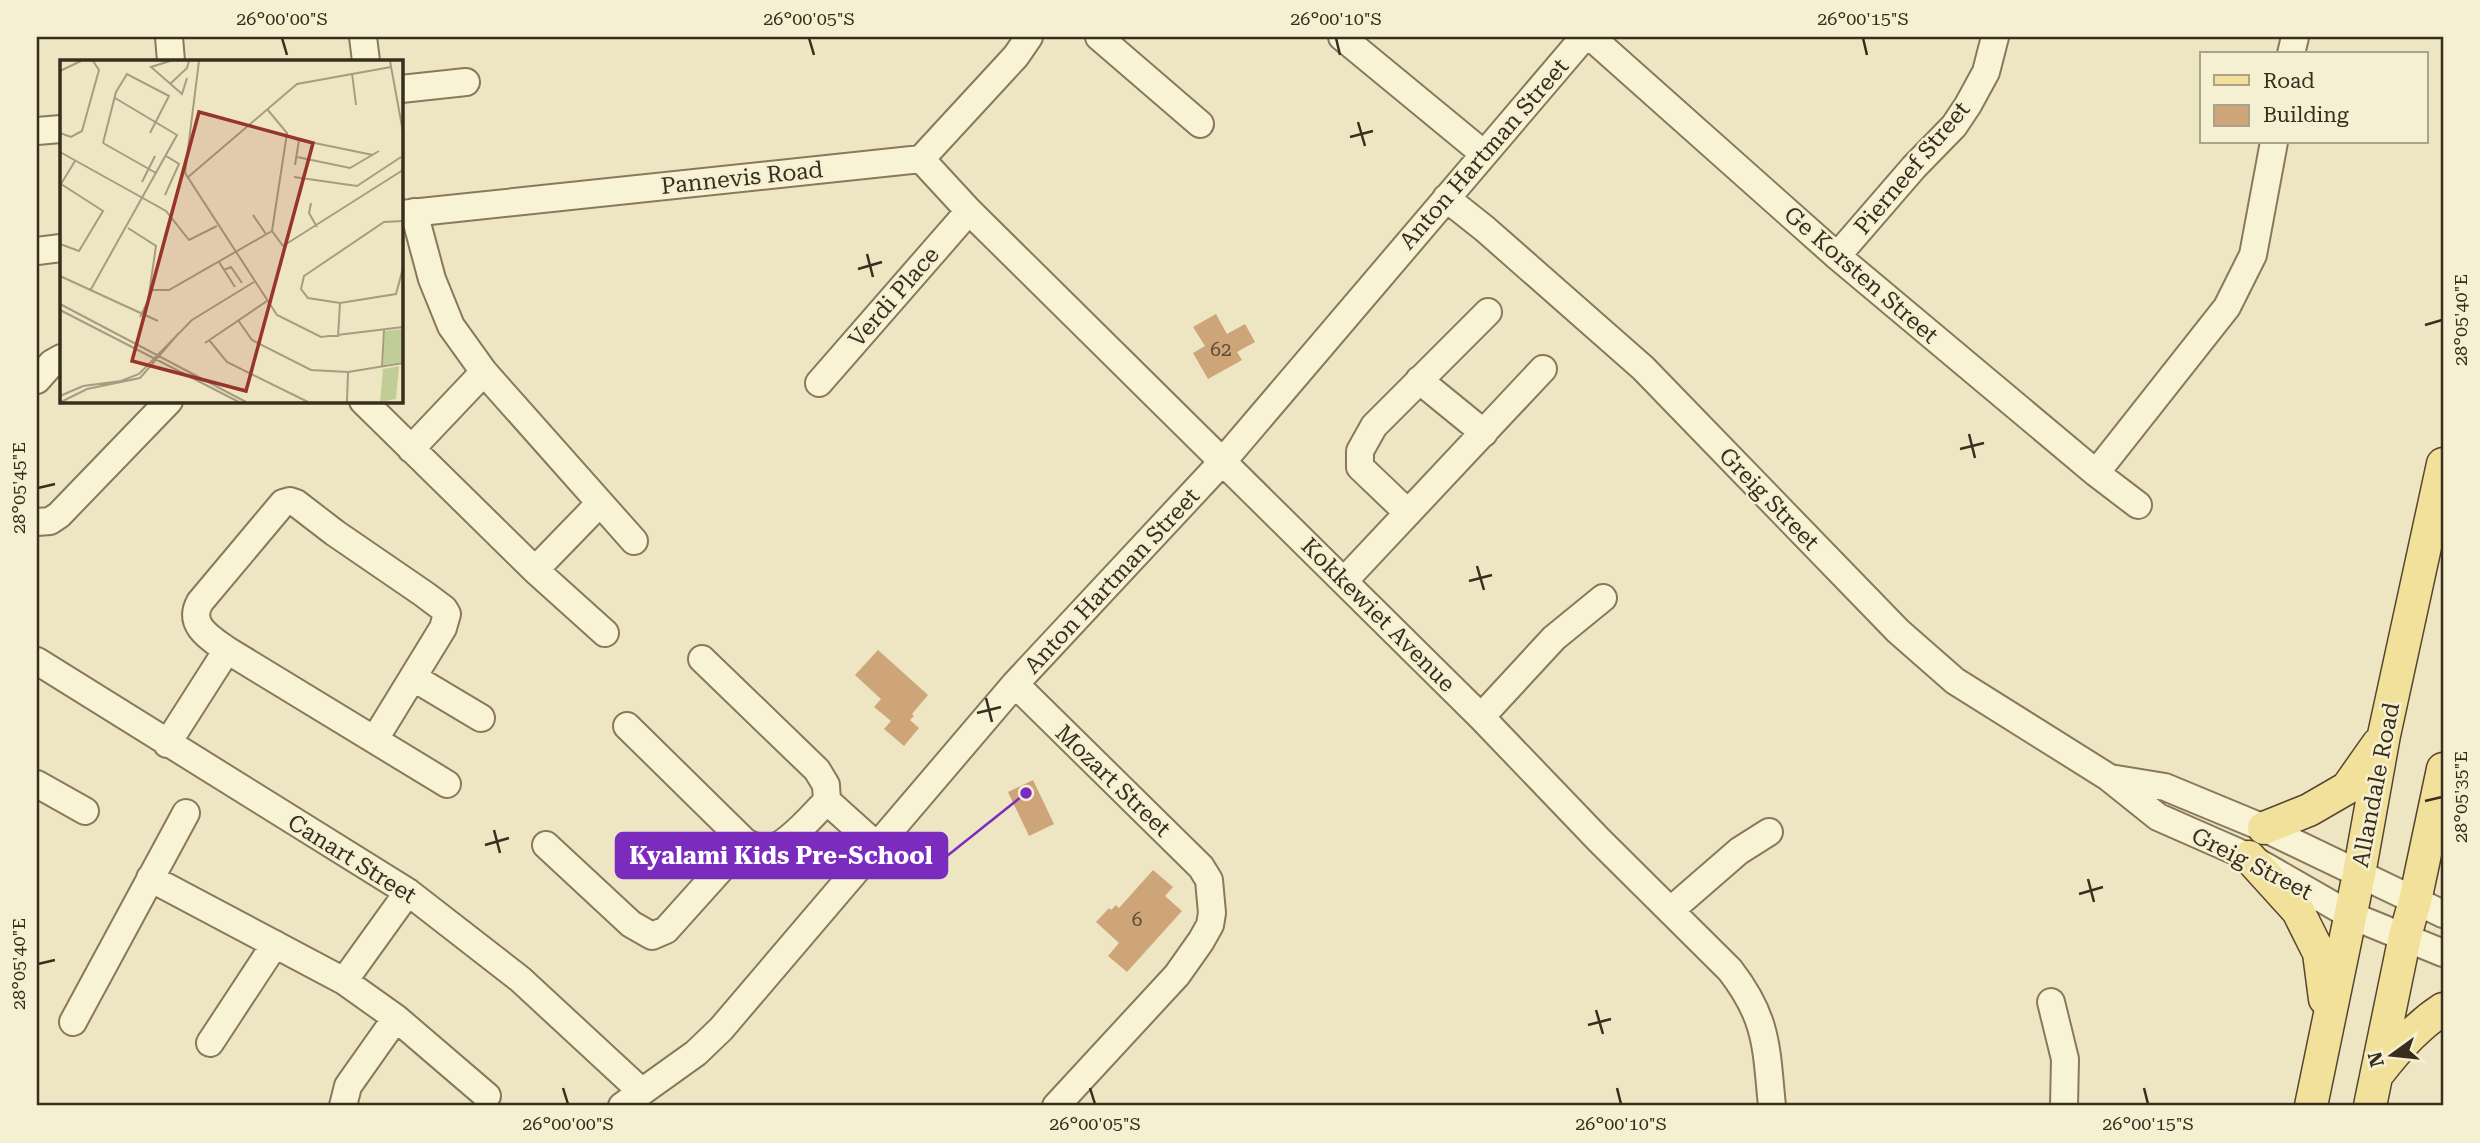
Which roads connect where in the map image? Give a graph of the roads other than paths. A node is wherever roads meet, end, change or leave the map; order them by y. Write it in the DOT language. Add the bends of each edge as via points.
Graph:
graph roads {
  1 [pos="170,37"];
  2 [pos="363,37"];
  3 [pos="1028,37"];
  4 [pos="1099,37"];
  5 [pos="1342,37"];
  6 [pos="1584,37"];
  7 [pos="1591,37"];
  8 [pos="1995,37"];
  9 [pos="171,60"];
  10 [pos="366,60"];
  11 [pos="466,82"];
  12 [pos="402,89"];
  13 [pos="1200,124"];
  14 [pos="60,129"];
  15 [pos="37,131"];
  16 [pos="2274,144"];
  17 [pos="1484,154"];
  18 [pos="921,159"];
  19 [pos="1446,198"];
  20 [pos="970,211"];
  21 [pos="407,213"];
  22 [pos="60,248"];
  23 [pos="37,251"];
  24 [pos="1837,256"];
  25 [pos="1488,312"];
  26 [pos="60,359"];
  27 [pos="1543,369"];
  28 [pos="484,372"];
  29 [pos="37,380"];
  30 [pos="1419,380"];
  31 [pos="818,383"];
  32 [pos="167,402"];
  33 [pos="364,402"];
  34 [pos="1484,433"];
  35 [pos="411,449"];
  36 [pos="1223,461"];
  37 [pos="2443,464"];
  38 [pos="2096,473"];
  39 [pos="600,503"];
  40 [pos="2138,505"];
  41 [pos="1408,513"];
  42 [pos="37,522"];
  43 [pos="634,541"];
  44 [pos="535,569"];
  45 [pos="1344,581"];
  46 [pos="1604,598"];
  47 [pos="604,633"];
  48 [pos="227,650"];
  49 [pos="702,659"];
  50 [pos="37,661"];
  51 [pos="414,678"];
  52 [pos="1015,684"];
  53 [pos="1480,717"];
  54 [pos="481,718"];
  55 [pos="626,726"];
  56 [pos="2384,735"];
  57 [pos="375,739"];
  58 [pos="167,744"];
  59 [pos="2108,777"];
  60 [pos="447,784"];
  61 [pos="2442,785"];
  62 [pos="37,786"];
  63 [pos="827,800"];
  64 [pos="85,811"];
  65 [pos="186,813"];
  66 [pos="2264,828"];
  67 [pos="1769,832"];
  68 [pos="746,842"];
  69 [pos="546,845"];
  70 [pos="877,846"];
  71 [pos="2249,857"];
  72 [pos="2359,874"];
  73 [pos="150,878"];
  74 [pos="408,892"];
  75 [pos="2415,901"];
  76 [pos="1671,910"];
  77 [pos="2443,914"];
  78 [pos="2350,915"];
  79 [pos="2405,936"];
  80 [pos="275,944"];
  81 [pos="2443,953"];
  82 [pos="344,981"];
  83 [pos="2051,1002"];
  84 [pos="2443,1009"];
  85 [pos="396,1018"];
  86 [pos="73,1023"];
  87 [pos="2329,1024"];
  88 [pos="210,1043"];
  89 [pos="2373,1091"];
  90 [pos="487,1096"];
  91 [pos="631,1099"];
  92 [pos="343,1106"];
  93 [pos="1056,1106"];
  94 [pos="1772,1106"];
  95 [pos="2064,1106"];
  96 [pos="2311,1106"];
  1 -- 9 [label="street"];
  2 -- 10 [label="street"];
  3 -- 18 [label="street" via="1016,56"];
  4 -- 13 [label="street"];
  5 -- 17 [label="street"];
  6 -- 17 [label="street, Anton Hartman Street"];
  7 -- 24 [label="street, Ge Korsten Street"];
  8 -- 24 [label="street, Pierneef Street" via="1986,72 1954,126"];
  11 -- 12 [label="street"];
  14 -- 15 [label="street"];
  16 -- 38 [label="street" via="2253,255 2240,284 2227,307"];
  17 -- 19 [label="street, Anton Hartman Street"];
  18 -- 20 [label="street, Kokkewiet Avenue"];
  18 -- 21 [label="street, Pannevis Road"];
  19 -- 36 [label="street, Anton Hartman Street"];
  19 -- 59 [label="street, Greig Street" via="1643,368 1926,657 1984,701"];
  20 -- 31 [label="street, Verdi Place"];
  20 -- 36 [label="street, Kokkewiet Avenue"];
  21 -- 28 [label="street" via="451,326"];
  22 -- 23 [label="street"];
  24 -- 38 [label="street, Ge Korsten Street"];
  25 -- 30 [label="street"];
  26 -- 29 [label="street"];
  27 -- 34 [label="street"];
  28 -- 35 [label="street"];
  28 -- 39 [label="street"];
  30 -- 34 [label="street"];
  30 -- 41 [label="street" via="1374,426 1359,459 1360,467"];
  32 -- 42 [label="street" via="59,515"];
  33 -- 35 [label="street"];
  34 -- 41 [label="street"];
  35 -- 44 [label="street"];
  36 -- 45 [label="street, Kokkewiet Avenue"];
  36 -- 52 [label="street, Anton Hartman Street"];
  37 -- 56 [label="main road, Allandale Road"];
  38 -- 40 [label="street, Ge Korsten Street"];
  39 -- 43 [label="street"];
  39 -- 44 [label="street"];
  41 -- 45 [label="street"];
  44 -- 47 [label="street"];
  45 -- 53 [label="street, Kokkewiet Avenue"];
  46 -- 53 [label="street" via="1554,638"];
  48 -- 51 [label="street" via="200,629 196,609 279,506 290,501 444,609 443,628"];
  48 -- 57 [label="street"];
  48 -- 58 [label="street"];
  49 -- 63 [label="street" via="821,774"];
  50 -- 58 [label="street, Canart Street"];
  51 -- 54 [label="street"];
  51 -- 57 [label="street"];
  52 -- 70 [label="street, Anton Hartman Street"];
  52 -- 93 [label="street, Mozart Street" via="1209,880 1212,913 1201,941 1177,975"];
  53 -- 76 [label="street, Kokkewiet Avenue"];
  55 -- 68 [label="street"];
  56 -- 66 [label="main road" via="2347,788"];
  56 -- 72 [label="main road, Allandale Road"];
  57 -- 60 [label="street"];
  58 -- 74 [label="street, Canart Street"];
  59 -- 66 [label="street, Greig Street" via="2165,787"];
  59 -- 71 [label="street, Greig Street" via="2158,817"];
  61 -- 75 [label="main road"];
  62 -- 64 [label="street"];
  63 -- 68 [label="street" via="778,846 757,848"];
  63 -- 70 [label="street"];
  65 -- 73 [label="street"];
  66 -- 72 [label="street, Greig Street"];
  67 -- 76 [label="street" via="1739,851"];
  68 -- 69 [label="street" via="666,930 652,936 631,924"];
  70 -- 91 [label="street, Anton Hartman Street" via="721,1029 696,1053"];
  71 -- 78 [label="street, Greig Street"];
  71 -- 87 [label="main road" via="2298,911 2319,953"];
  72 -- 75 [label="street, Greig Street"];
  72 -- 78 [label="main road, Allandale Road"];
  73 -- 80 [label="street"];
  73 -- 86 [label="street"];
  74 -- 82 [label="street"];
  74 -- 91 [label="street, Canart Street" via="520,979"];
  75 -- 77 [label="street, Greig Street"];
  75 -- 79 [label="main road"];
  76 -- 94 [label="street, Kokkewiet Avenue" via="1730,970 1756,1009 1765,1037"];
  78 -- 79 [label="street, Greig Street"];
  78 -- 87 [label="main road, Allandale Road"];
  79 -- 81 [label="street, Greig Street"];
  79 -- 89 [label="main road"];
  80 -- 82 [label="street"];
  80 -- 88 [label="street"];
  82 -- 85 [label="street"];
  83 -- 95 [label="street" via="2065,1059"];
  84 -- 89 [label="main road" via="2403,1043"];
  85 -- 90 [label="street"];
  85 -- 92 [label="street" via="348,1086"];
  87 -- 96 [label="main road, Allandale Road"];
}
